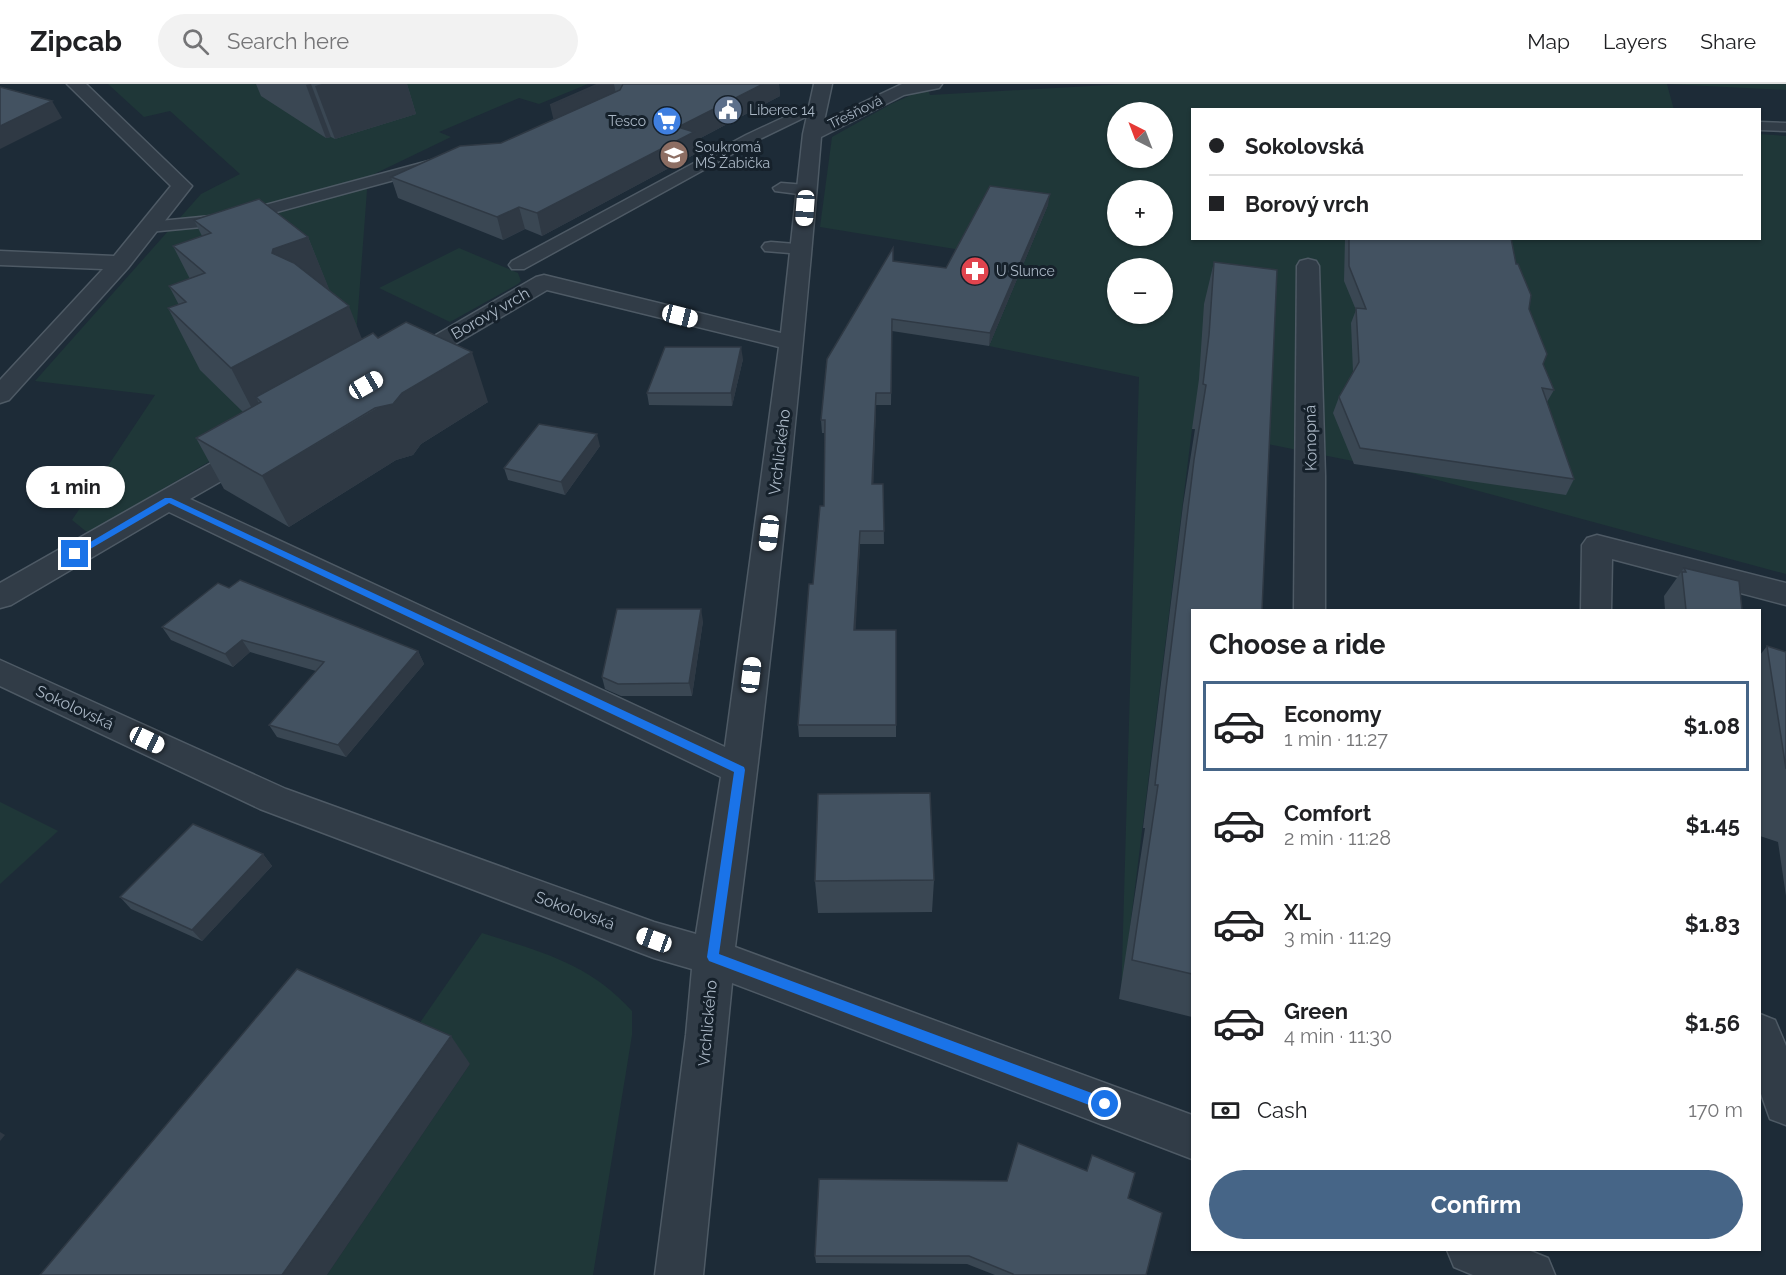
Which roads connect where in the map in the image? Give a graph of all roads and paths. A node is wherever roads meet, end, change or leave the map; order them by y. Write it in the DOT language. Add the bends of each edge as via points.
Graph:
graph roads {
  1 [pos="76,84"];
  2 [pos="823,84"];
  3 [pos="933,84"];
  4 [pos="816,119"];
  5 [pos="1761,126"];
  6 [pos="1786,127"];
  7 [pos="447,161"];
  8 [pos="149,227"];
  9 [pos="0,258"];
  10 [pos="120,264"];
  11 [pos="518,265"];
  12 [pos="1308,266"];
  13 [pos="792,343"];
  14 [pos="386,374"];
  15 [pos="0,394"];
  16 [pos="277,436"];
  17 [pos="168,500"];
  18 [pos="1786,594"];
  19 [pos="0,597"];
  20 [pos="1310,609"];
  21 [pos="1596,609"];
  22 [pos="0,672"];
  23 [pos="740,770"];
  24 [pos="713,957"];
  25 [pos="1761,1037"];
  26 [pos="1786,1103"];
  27 [pos="1191,1137"];
  28 [pos="1473,1251"];
  29 [pos="679,1275"];
  30 [pos="1531,1275"];
  1 -- 8 [label="street" via="182,186"];
  2 -- 4 [label="street, Vrchlického"];
  3 -- 4 [label="street, Třešňová" via="910,87"];
  4 -- 11 [label="lane" via="752,138"];
  4 -- 13 [label="street, Vrchlického" via="794,189 786,248"];
  5 -- 6 [label="lane"];
  7 -- 8 [label="lane" via="233,219"];
  8 -- 10 [label="street"];
  9 -- 10 [label="street"];
  10 -- 15 [label="street"];
  12 -- 20 [label="street, Konopná"];
  13 -- 14 [label="street, Borový vrch" via="544,282"];
  13 -- 23 [label="street, Vrchlického"];
  16 -- 17 [label="street"];
  17 -- 19 [label="street"];
  17 -- 23 [label="street"];
  18 -- 21 [label="street" via="1597,546"];
  22 -- 24 [label="street, Sokolovská" via="273,799 654,940"];
  23 -- 24 [label="street, Vrchlického"];
  24 -- 27 [label="street, Sokolovská"];
  24 -- 29 [label="street, Vrchlického"];
  25 -- 26 [label="street"];
  28 -- 30 [label="street"];
}
